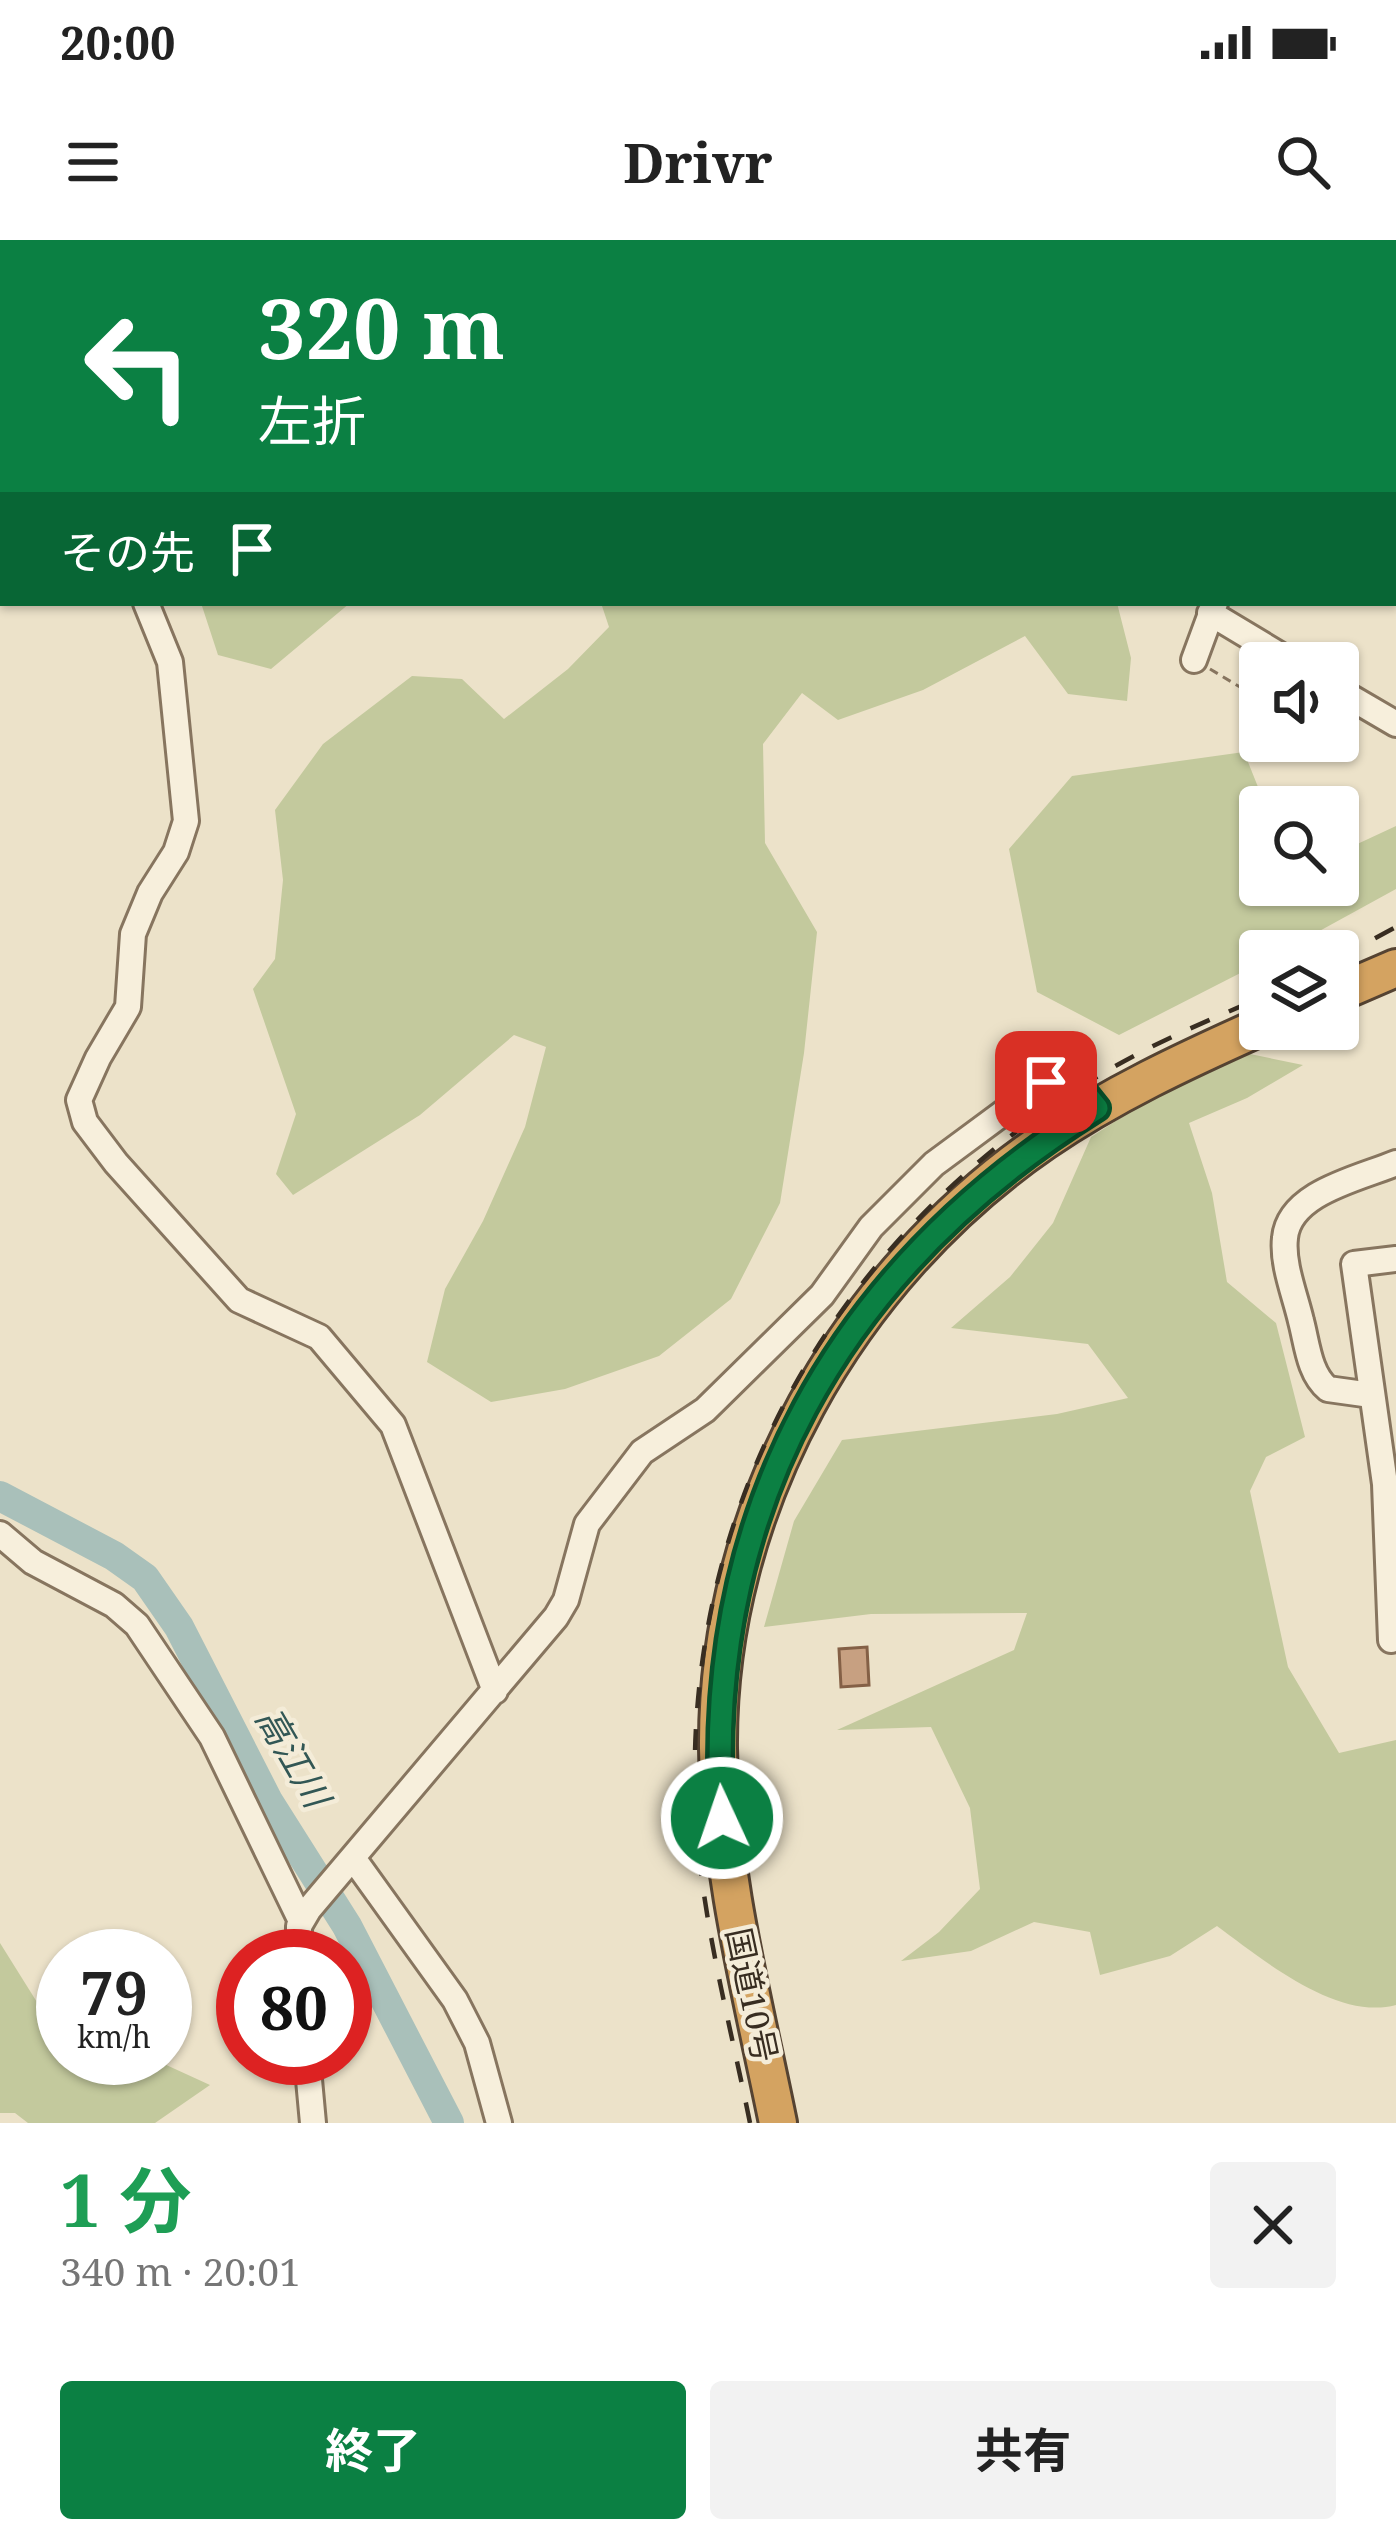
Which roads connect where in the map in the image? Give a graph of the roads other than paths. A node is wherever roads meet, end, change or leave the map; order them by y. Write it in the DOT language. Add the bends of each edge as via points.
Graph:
graph roads {
  1 [pos="147,606"];
  2 [pos="1213,608"];
  3 [pos="1262,642"];
  4 [pos="1194,660"];
  5 [pos="1359,702"];
  6 [pos="1396,724"];
  7 [pos="1396,968"];
  8 [pos="1359,984"];
  9 [pos="1239,1038"];
  10 [pos="1097,1108"];
  11 [pos="1396,1163"];
  12 [pos="1396,1259"];
  13 [pos="1371,1395"];
  14 [pos="1390,1483"];
  15 [pos="0,1534"];
  16 [pos="1391,1640"];
  17 [pos="495,1691"];
  18 [pos="353,1858"];
  19 [pos="301,1921"];
  20 [pos="301,1929"];
  21 [pos="309,2085"];
  22 [pos="313,2123"];
  23 [pos="499,2123"];
  24 [pos="778,2123"];
  1 -- 17 [label="street" via="170,662 186,821 134,934 128,1007 79,1100 85,1122 239,1300 319,1337 393,1425"];
  2 -- 3 [label="street"];
  2 -- 4 [label="street"];
  5 -- 6 [label="street"];
  7 -- 8 [label="highway"];
  9 -- 10 [label="highway, 国道10号"];
  10 -- 17 [label="street" via="1077,1083 1046,1082 915,1182 806,1312 705,1410 636,1459 587,1524 561,1609"];
  10 -- 24 [label="highway, 国道10号" via="978,1192 881,1293 803,1411 746,1548 721,1688 719,1777 737,1927"];
  11 -- 13 [label="street" via="1307,1202 1285,1235 1316,1376 1328,1389"];
  12 -- 13 [label="street" via="1354,1264"];
  13 -- 14 [label="street"];
  14 -- 16 [label="street"];
  15 -- 19 [label="street" via="137,1625 212,1737"];
  17 -- 18 [label="street"];
  18 -- 19 [label="street"];
  18 -- 23 [label="street" via="461,2011"];
  19 -- 20 [label="street"];
  21 -- 22 [label="street"];
}
